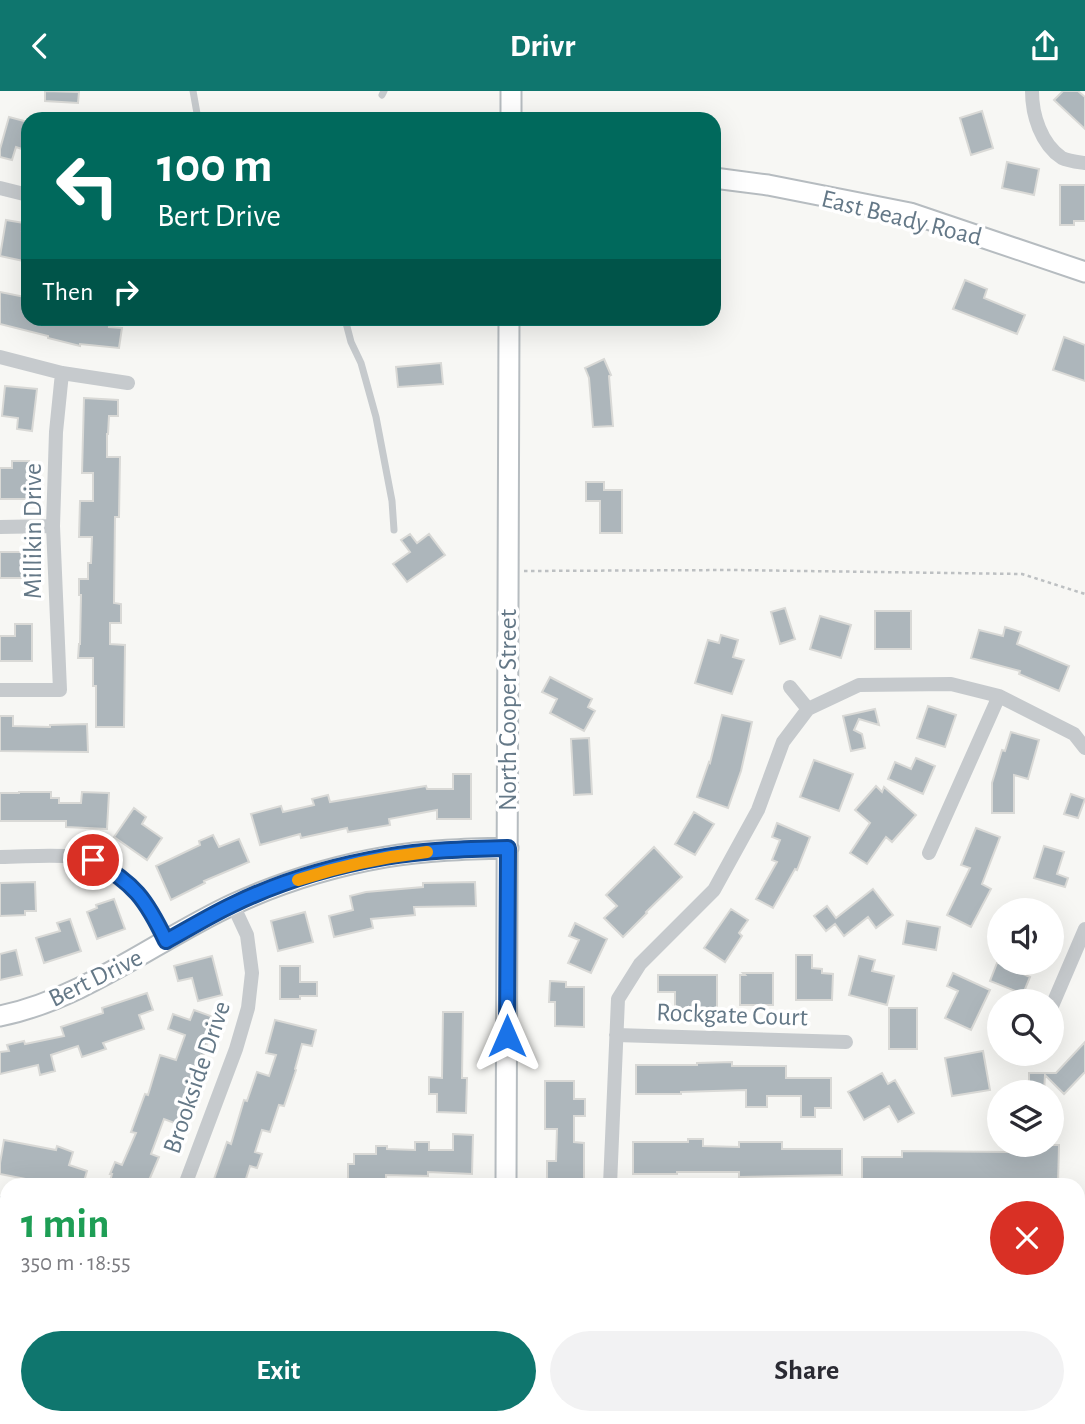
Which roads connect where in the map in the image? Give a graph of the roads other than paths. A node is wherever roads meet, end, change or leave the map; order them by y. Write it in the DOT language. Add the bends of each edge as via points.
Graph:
graph roads {
  1 [pos="193,91"];
  2 [pos="511,91"];
  3 [pos="1032,91"];
  4 [pos="197,112"];
  5 [pos="511,112"];
  6 [pos="1085,163"];
  7 [pos="721,179"];
  8 [pos="0,188"];
  9 [pos="21,193"];
  10 [pos="1085,272"];
  11 [pos="347,326"];
  12 [pos="509,326"];
  13 [pos="0,357"];
  14 [pos="62,373"];
  15 [pos="128,383"];
  16 [pos="53,526"];
  17 [pos="0,527"];
  18 [pos="394,530"];
  19 [pos="790,687"];
  20 [pos="0,690"];
  21 [pos="999,696"];
  22 [pos="808,709"];
  23 [pos="1085,748"];
  24 [pos="508,848"];
  25 [pos="929,853"];
  26 [pos="0,857"];
  27 [pos="233,905"];
  28 [pos="1085,929"];
  29 [pos="166,941"];
  30 [pos="1059,989"];
  31 [pos="0,1016"];
  32 [pos="616,1035"];
  33 [pos="846,1042"];
  34 [pos="188,1178"];
  35 [pos="506,1178"];
  36 [pos="610,1178"];
  1 -- 4 [label="lane"];
  2 -- 5 [label="street"];
  3 -- 6 [label="street" via="1041,132 1054,150 1064,159"];
  7 -- 10 [label="street, East Beady Road" via="911,213"];
  8 -- 9 [label="street"];
  11 -- 18 [label="lane" via="376,417"];
  12 -- 24 [label="street, North Cooper Street"];
  13 -- 14 [label="street"];
  14 -- 15 [label="street"];
  14 -- 16 [label="street, Millikin Drive"];
  16 -- 17 [label="street"];
  16 -- 20 [label="street, Millikin Drive" via="60,689"];
  19 -- 22 [label="street"];
  21 -- 22 [label="street" via="951,684 859,685"];
  21 -- 23 [label="street" via="1074,734"];
  21 -- 25 [label="street"];
  22 -- 32 [label="street" via="783,742 758,810 714,890 640,964 618,999"];
  24 -- 27 [label="street, Bert Drive" via="386,857 329,869"];
  24 -- 35 [label="street, North Cooper Street"];
  26 -- 29 [label="street" via="93,860 129,883"];
  27 -- 29 [label="street, Bert Drive"];
  27 -- 34 [label="street, Brookside Drive" via="247,935 252,973 248,1008"];
  28 -- 30 [label="street"];
  29 -- 31 [label="street, Bert Drive" via="53,1000"];
  32 -- 33 [label="street, Rockgate Court"];
  32 -- 36 [label="street"];
}
